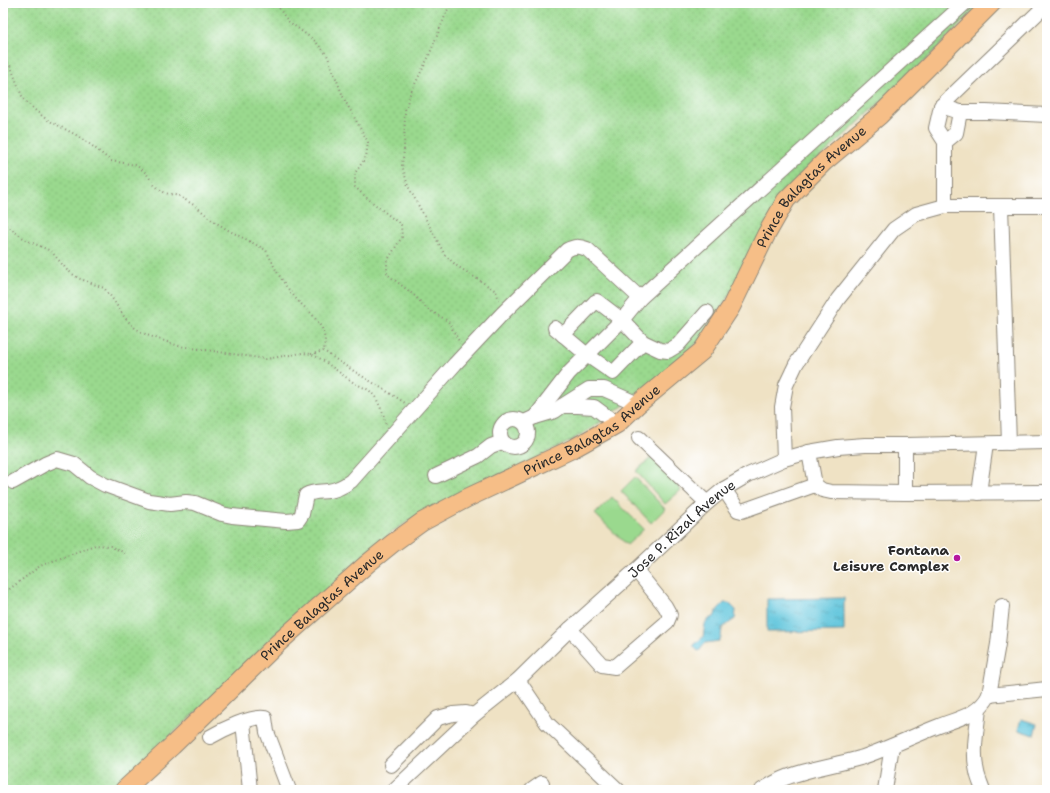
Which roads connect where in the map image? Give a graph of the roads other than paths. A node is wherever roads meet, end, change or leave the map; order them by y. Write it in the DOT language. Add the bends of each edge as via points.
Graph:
graph roads {
  1 [pos="965,3"];
  2 [pos="992,3"];
  3 [pos="1047,4"];
  4 [pos="941,106"];
  5 [pos="960,112"];
  6 [pos="1047,115"];
  7 [pos="944,142"];
  8 [pos="945,206"];
  9 [pos="1001,206"];
  10 [pos="1047,206"];
  11 [pos="640,298"];
  12 [pos="707,312"];
  13 [pos="622,320"];
  14 [pos="643,342"];
  15 [pos="587,355"];
  16 [pos="638,404"];
  17 [pos="562,406"];
  18 [pos="529,420"];
  19 [pos="617,424"];
  20 [pos="639,438"];
  21 [pos="502,442"];
  22 [pos="1047,442"];
  23 [pos="1008,443"];
  24 [pos="986,444"];
  25 [pos="905,446"];
  26 [pos="809,452"];
  27 [pos="784,459"];
  28 [pos="436,476"];
  29 [pos="13,482"];
  30 [pos="815,485"];
  31 [pos="724,489"];
  32 [pos="1047,492"];
  33 [pos="979,493"];
  34 [pos="905,494"];
  35 [pos="707,502"];
  36 [pos="636,570"];
  37 [pos="1002,606"];
  38 [pos="570,629"];
  39 [pos="518,680"];
  40 [pos="1047,689"];
  41 [pos="989,695"];
  42 [pos="979,709"];
  43 [pos="474,716"];
  44 [pos="243,722"];
  45 [pos="210,737"];
  46 [pos="892,746"];
  47 [pos="391,765"];
  48 [pos="124,790"];
  49 [pos="250,790"];
  50 [pos="289,790"];
  51 [pos="394,790"];
  52 [pos="618,790"];
  53 [pos="762,790"];
  54 [pos="886,790"];
  55 [pos="983,790"];
  1 -- 11 [label="street"];
  2 -- 16 [label="main road, Prince Balagtas Avenue" via="880,115 825,161 786,200 731,308 702,351"];
  3 -- 4 [label="street"];
  4 -- 5 [label="street"];
  4 -- 7 [label="street" via="936,128"];
  5 -- 6 [label="street"];
  5 -- 7 [label="street" via="956,132"];
  7 -- 8 [label="street"];
  8 -- 9 [label="street"];
  8 -- 27 [label="street" via="916,214 894,230 838,299 796,364 786,386 782,407"];
  9 -- 10 [label="street"];
  9 -- 23 [label="street"];
  11 -- 13 [label="street"];
  11 -- 29 [label="street" via="586,249 579,246 567,250 466,352 351,481 339,489 306,495 298,520 232,516 195,503 170,504 149,501 105,485 90,478 74,464 57,459"];
  12 -- 14 [label="street" via="678,346 668,351"];
  13 -- 14 [label="street"];
  13 -- 15 [label="street"];
  13 -- 15 [label="street" via="599,302 595,302 559,332"];
  14 -- 15 [label="street" via="614,373"];
  15 -- 18 [label="street" via="569,372"];
  16 -- 17 [label="street" via="604,389 588,389"];
  16 -- 19 [label="main road, Prince Balagtas Avenue"];
  17 -- 18 [label="street"];
  17 -- 19 [label="street" via="594,407"];
  18 -- 21 [label="street" via="510,419 504,422 499,435"];
  18 -- 21 [label="street" via="528,437 524,444 516,448 508,447"];
  19 -- 48 [label="main road, Prince Balagtas Avenue" via="574,448 467,498 422,522 393,543 277,644"];
  20 -- 35 [label="street"];
  21 -- 28 [label="street"];
  22 -- 23 [label="street, Jose P. Rizal Avenue"];
  23 -- 24 [label="street, Jose P. Rizal Avenue"];
  24 -- 25 [label="street, Jose P. Rizal Avenue"];
  24 -- 33 [label="street"];
  25 -- 26 [label="street, Jose P. Rizal Avenue" via="865,445"];
  25 -- 34 [label="street"];
  26 -- 27 [label="street, Jose P. Rizal Avenue"];
  26 -- 30 [label="street"];
  27 -- 31 [label="street, Jose P. Rizal Avenue"];
  30 -- 31 [label="street" via="742,511 738,510"];
  30 -- 34 [label="street" via="831,492"];
  31 -- 35 [label="street, Jose P. Rizal Avenue"];
  32 -- 33 [label="street"];
  33 -- 34 [label="street"];
  35 -- 36 [label="street, Jose P. Rizal Avenue"];
  36 -- 38 [label="street, Jose P. Rizal Avenue"];
  36 -- 38 [label="street" via="665,606 670,615 667,622 615,667 602,665"];
  37 -- 41 [label="street"];
  38 -- 39 [label="street, Jose P. Rizal Avenue"];
  39 -- 43 [label="street, Jose P. Rizal Avenue"];
  39 -- 52 [label="street" via="547,724"];
  40 -- 41 [label="street"];
  41 -- 42 [label="street"];
  42 -- 46 [label="street"];
  42 -- 55 [label="street" via="975,741 976,772"];
  43 -- 47 [label="street" via="466,713 438,718"];
  43 -- 51 [label="street, Jose P. Rizal Avenue"];
  44 -- 45 [label="street"];
  44 -- 49 [label="street"];
  44 -- 50 [label="street" via="258,718 265,712 267,732"];
  46 -- 53 [label="street" via="778,781"];
  46 -- 54 [label="street"];
}
